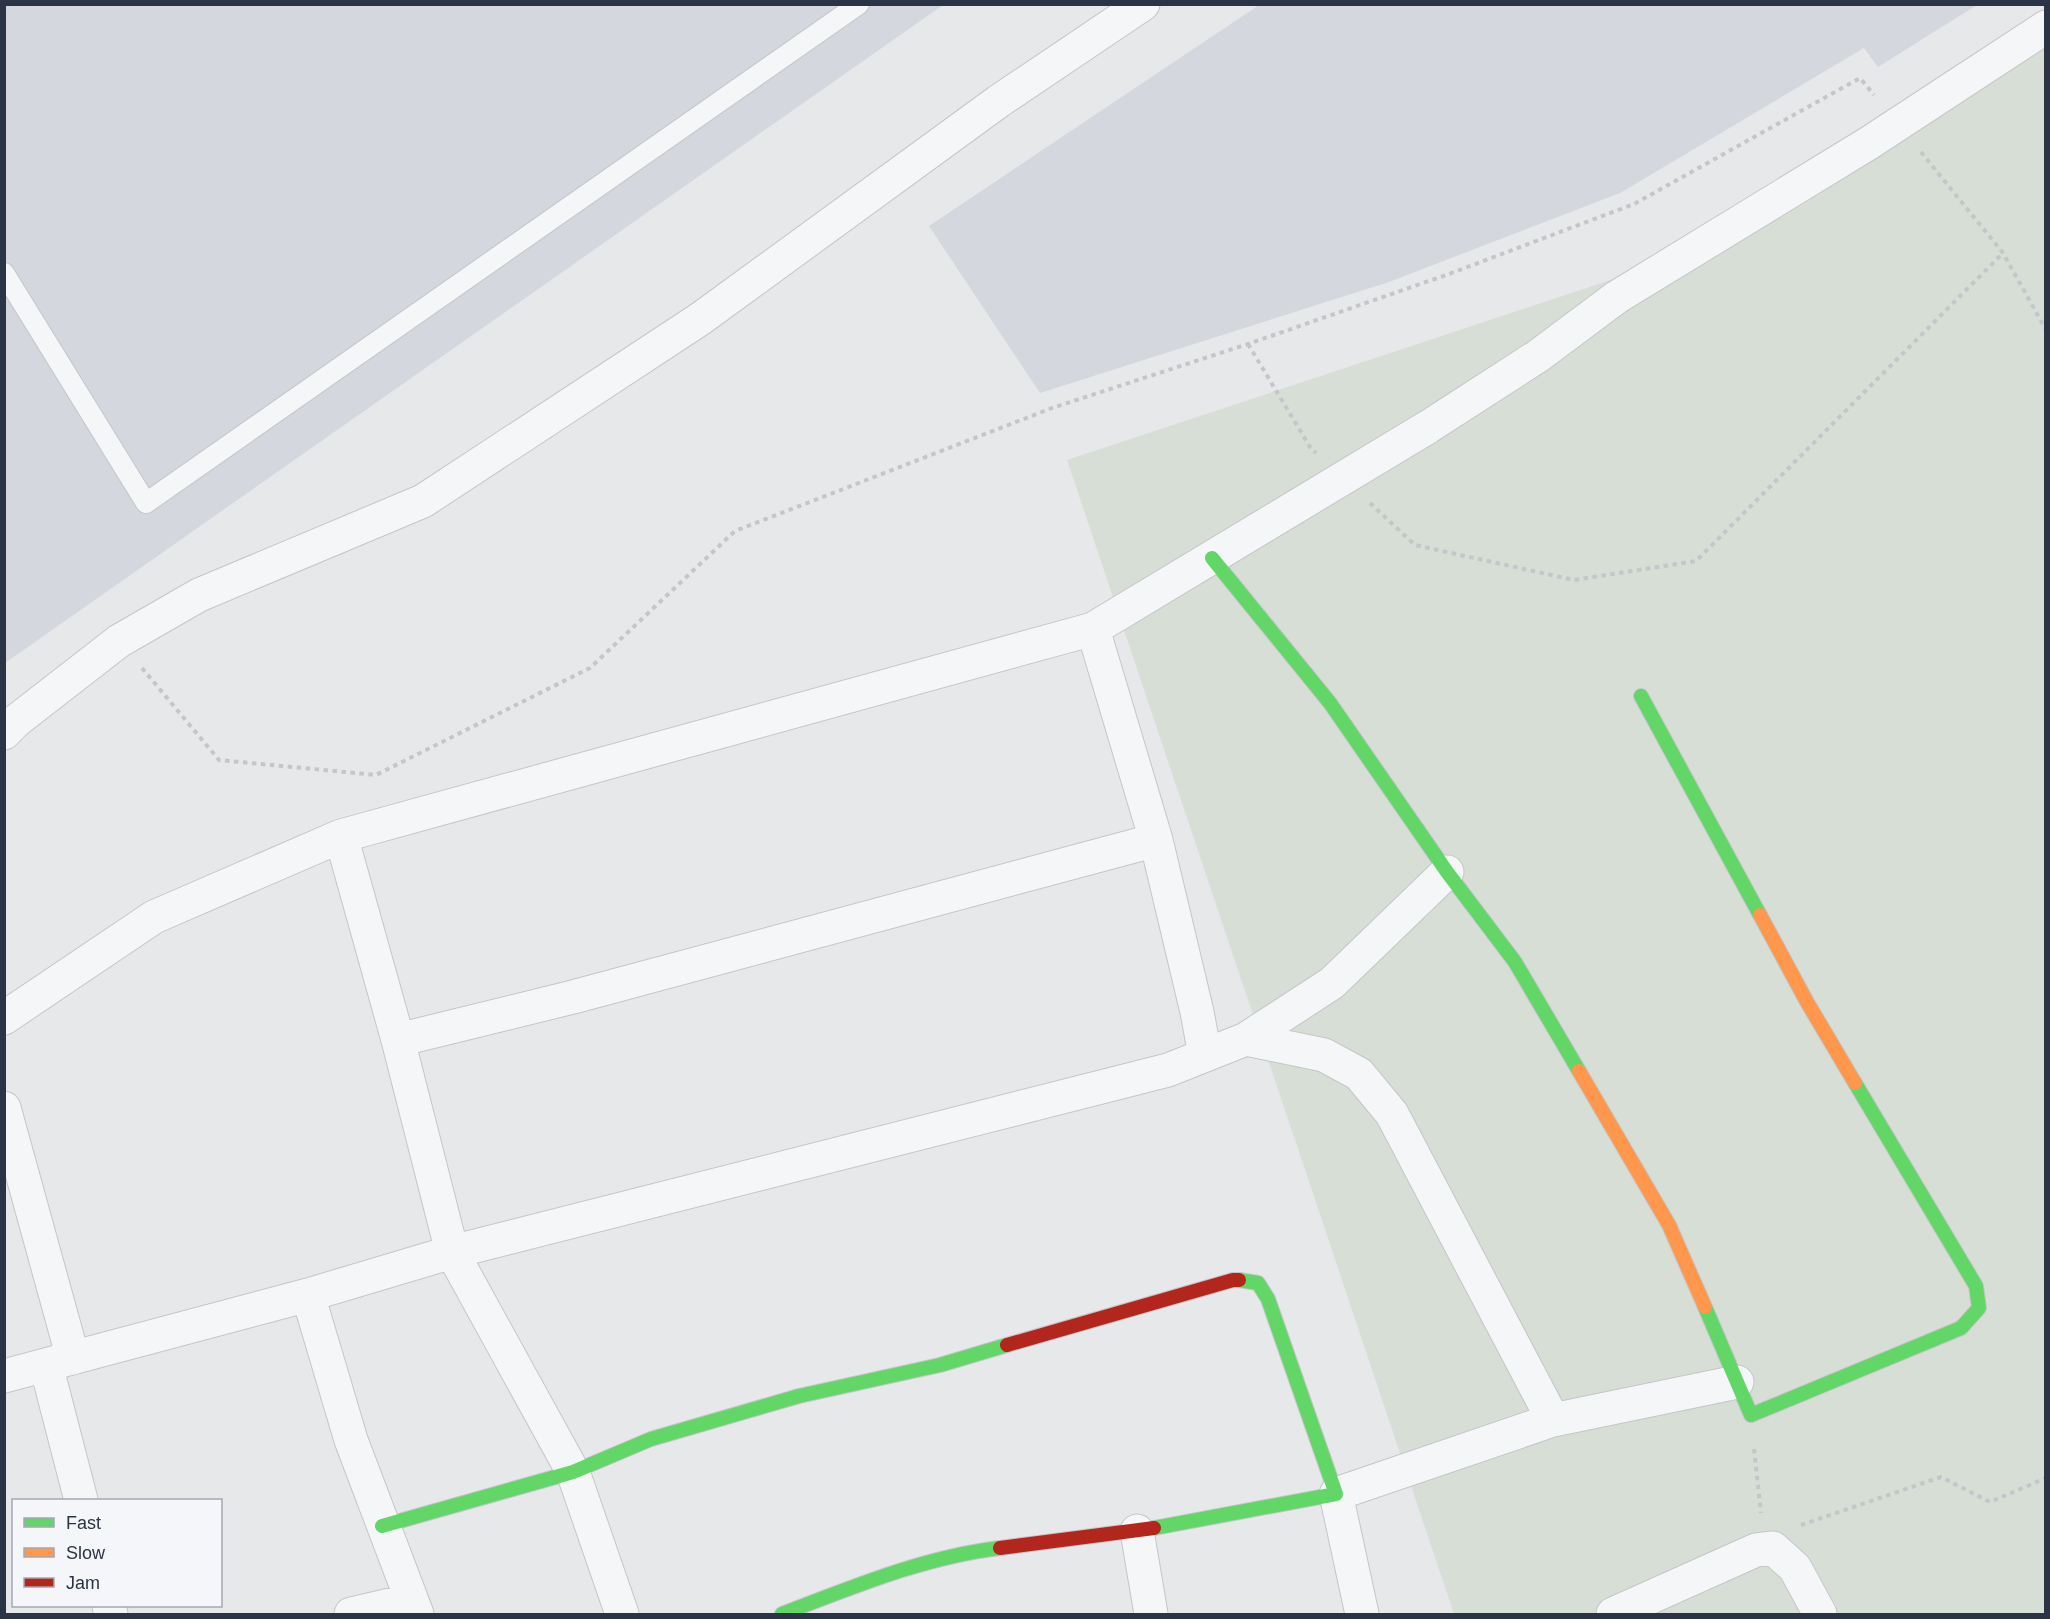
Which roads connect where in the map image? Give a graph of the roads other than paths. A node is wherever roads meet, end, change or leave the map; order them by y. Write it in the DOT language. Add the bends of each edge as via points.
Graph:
graph roads {
  1 [pos="859,4"];
  2 [pos="1143,4"];
  3 [pos="2046,27"];
  4 [pos="4,273"];
  5 [pos="1212,558"];
  6 [pos="1093,629"];
  7 [pos="1641,696"];
  8 [pos="4,733"];
  9 [pos="341,836"];
  10 [pos="1156,840"];
  11 [pos="1447,872"];
  12 [pos="4,1018"];
  13 [pos="1246,1039"];
  14 [pos="398,1040"];
  15 [pos="1204,1055"];
  16 [pos="4,1108"];
  17 [pos="452,1252"];
  18 [pos="308,1295"];
  19 [pos="59,1362"];
  20 [pos="4,1376"];
  21 [pos="1737,1382"];
  22 [pos="1553,1420"];
  23 [pos="573,1472"];
  24 [pos="1336,1494"];
  25 [pos="81,1499"];
  26 [pos="382,1526"];
  27 [pos="1137,1531"];
  28 [pos="414,1607"];
  29 [pos="351,1614"];
  30 [pos="622,1614"];
  31 [pos="782,1614"];
  32 [pos="1151,1614"];
  33 [pos="1362,1614"];
  34 [pos="1613,1614"];
  35 [pos="1820,1614"];
  1 -- 4 [label="lane" via="146,503"];
  2 -- 8 [label="street" via="999,101 700,319 423,501 199,595 119,641"];
  3 -- 5 [label="street" via="1869,143 1617,297 1538,356 1428,427"];
  5 -- 6 [label="street"];
  5 -- 11 [label="street" via="1330,703"];
  6 -- 9 [label="street"];
  6 -- 10 [label="street"];
  7 -- 21 [label="street" via="1807,1002 1977,1286 1980,1308 1961,1328 1751,1415"];
  9 -- 12 [label="street" via="154,917"];
  9 -- 14 [label="street"];
  10 -- 14 [label="street" via="573,997"];
  10 -- 15 [label="street"];
  11 -- 13 [label="street" via="1332,983"];
  11 -- 21 [label="street" via="1515,962 1669,1225"];
  13 -- 15 [label="street"];
  13 -- 22 [label="street" via="1324,1055 1359,1074 1392,1114"];
  14 -- 17 [label="street"];
  15 -- 17 [label="street" via="1168,1070"];
  16 -- 19 [label="street"];
  17 -- 18 [label="street"];
  17 -- 23 [label="street"];
  18 -- 19 [label="street"];
  18 -- 26 [label="street" via="351,1440"];
  19 -- 20 [label="street"];
  19 -- 25 [label="street"];
  21 -- 22 [label="street"];
  22 -- 24 [label="street"];
  23 -- 24 [label="street" via="651,1439 799,1396 940,1365 1233,1280 1247,1280 1258,1282 1268,1299"];
  23 -- 26 [label="street"];
  23 -- 30 [label="street"];
  24 -- 27 [label="street"];
  24 -- 33 [label="street"];
  26 -- 28 [label="street"];
  27 -- 31 [label="street" via="974,1551 892,1572"];
  27 -- 32 [label="street"];
  28 -- 29 [label="street"];
  34 -- 35 [label="street" via="1756,1550 1773,1548 1794,1568"];
}
